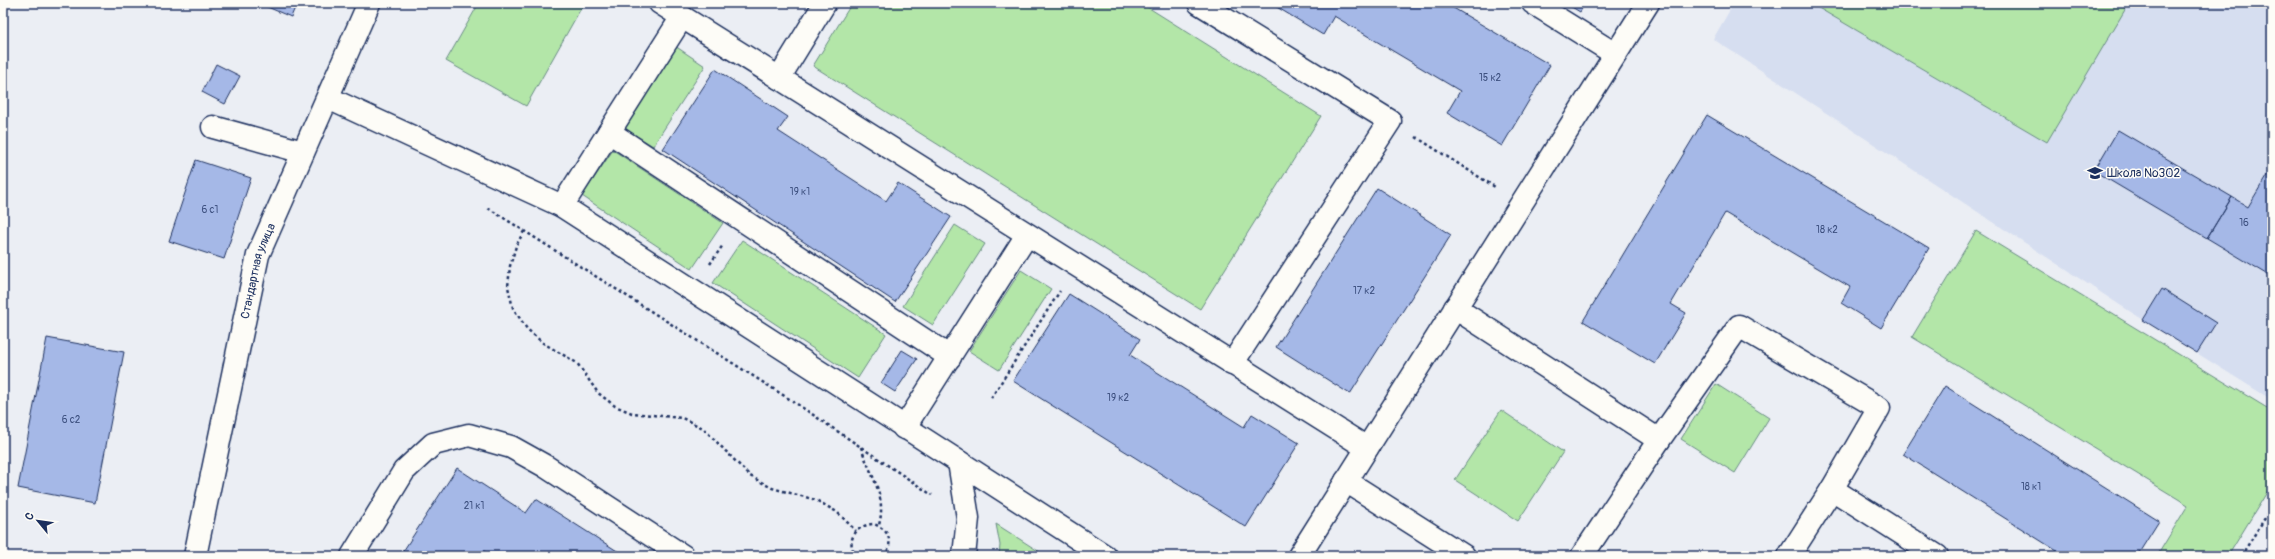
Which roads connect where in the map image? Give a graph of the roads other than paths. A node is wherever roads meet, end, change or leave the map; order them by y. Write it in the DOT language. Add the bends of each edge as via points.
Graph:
graph roads {
  1 [pos="369,3"];
  2 [pos="660,3"];
  3 [pos="825,3"];
  4 [pos="1199,3"];
  5 [pos="1533,3"];
  6 [pos="1648,3"];
  7 [pos="682,17"];
  8 [pos="1615,54"];
  9 [pos="779,78"];
  10 [pos="328,98"];
  11 [pos="213,126"];
  12 [pos="609,132"];
  13 [pos="303,152"];
  14 [pos="562,206"];
  15 [pos="1028,234"];
  16 [pos="1455,308"];
  17 [pos="950,357"];
  18 [pos="1232,364"];
  19 [pos="904,428"];
  20 [pos="1659,440"];
  21 [pos="1367,448"];
  22 [pos="959,462"];
  23 [pos="1346,481"];
  24 [pos="1832,489"];
  25 [pos="195,556"];
  26 [pos="352,556"];
  27 [pos="683,556"];
  28 [pos="964,556"];
  29 [pos="1105,556"];
  30 [pos="1299,556"];
  31 [pos="1464,556"];
  32 [pos="1582,556"];
  33 [pos="1789,556"];
  34 [pos="1937,556"];
  1 -- 10 [label="street, Стандартная улица"];
  2 -- 7 [label="street"];
  3 -- 9 [label="street"];
  4 -- 18 [label="street" via="1390,121"];
  5 -- 8 [label="street"];
  6 -- 8 [label="street"];
  7 -- 9 [label="street"];
  7 -- 12 [label="street"];
  8 -- 16 [label="street"];
  9 -- 15 [label="street"];
  10 -- 13 [label="street, Стандартная улица"];
  10 -- 14 [label="street"];
  11 -- 13 [label="street"];
  12 -- 14 [label="street"];
  12 -- 17 [label="street"];
  13 -- 25 [label="street, Стандартная улица" via="258,255"];
  14 -- 19 [label="street"];
  15 -- 17 [label="street"];
  15 -- 18 [label="street"];
  16 -- 20 [label="street"];
  16 -- 21 [label="street"];
  17 -- 19 [label="street"];
  18 -- 21 [label="street"];
  19 -- 22 [label="street"];
  20 -- 24 [label="street" via="1739,326 1879,408"];
  20 -- 32 [label="street"];
  21 -- 23 [label="street"];
  22 -- 28 [label="street" via="968,518"];
  22 -- 29 [label="street"];
  23 -- 30 [label="street"];
  23 -- 31 [label="street"];
  24 -- 33 [label="street"];
  24 -- 34 [label="street"];
  26 -- 27 [label="street" via="404,471 433,444 469,435 511,447 545,466"];
}
